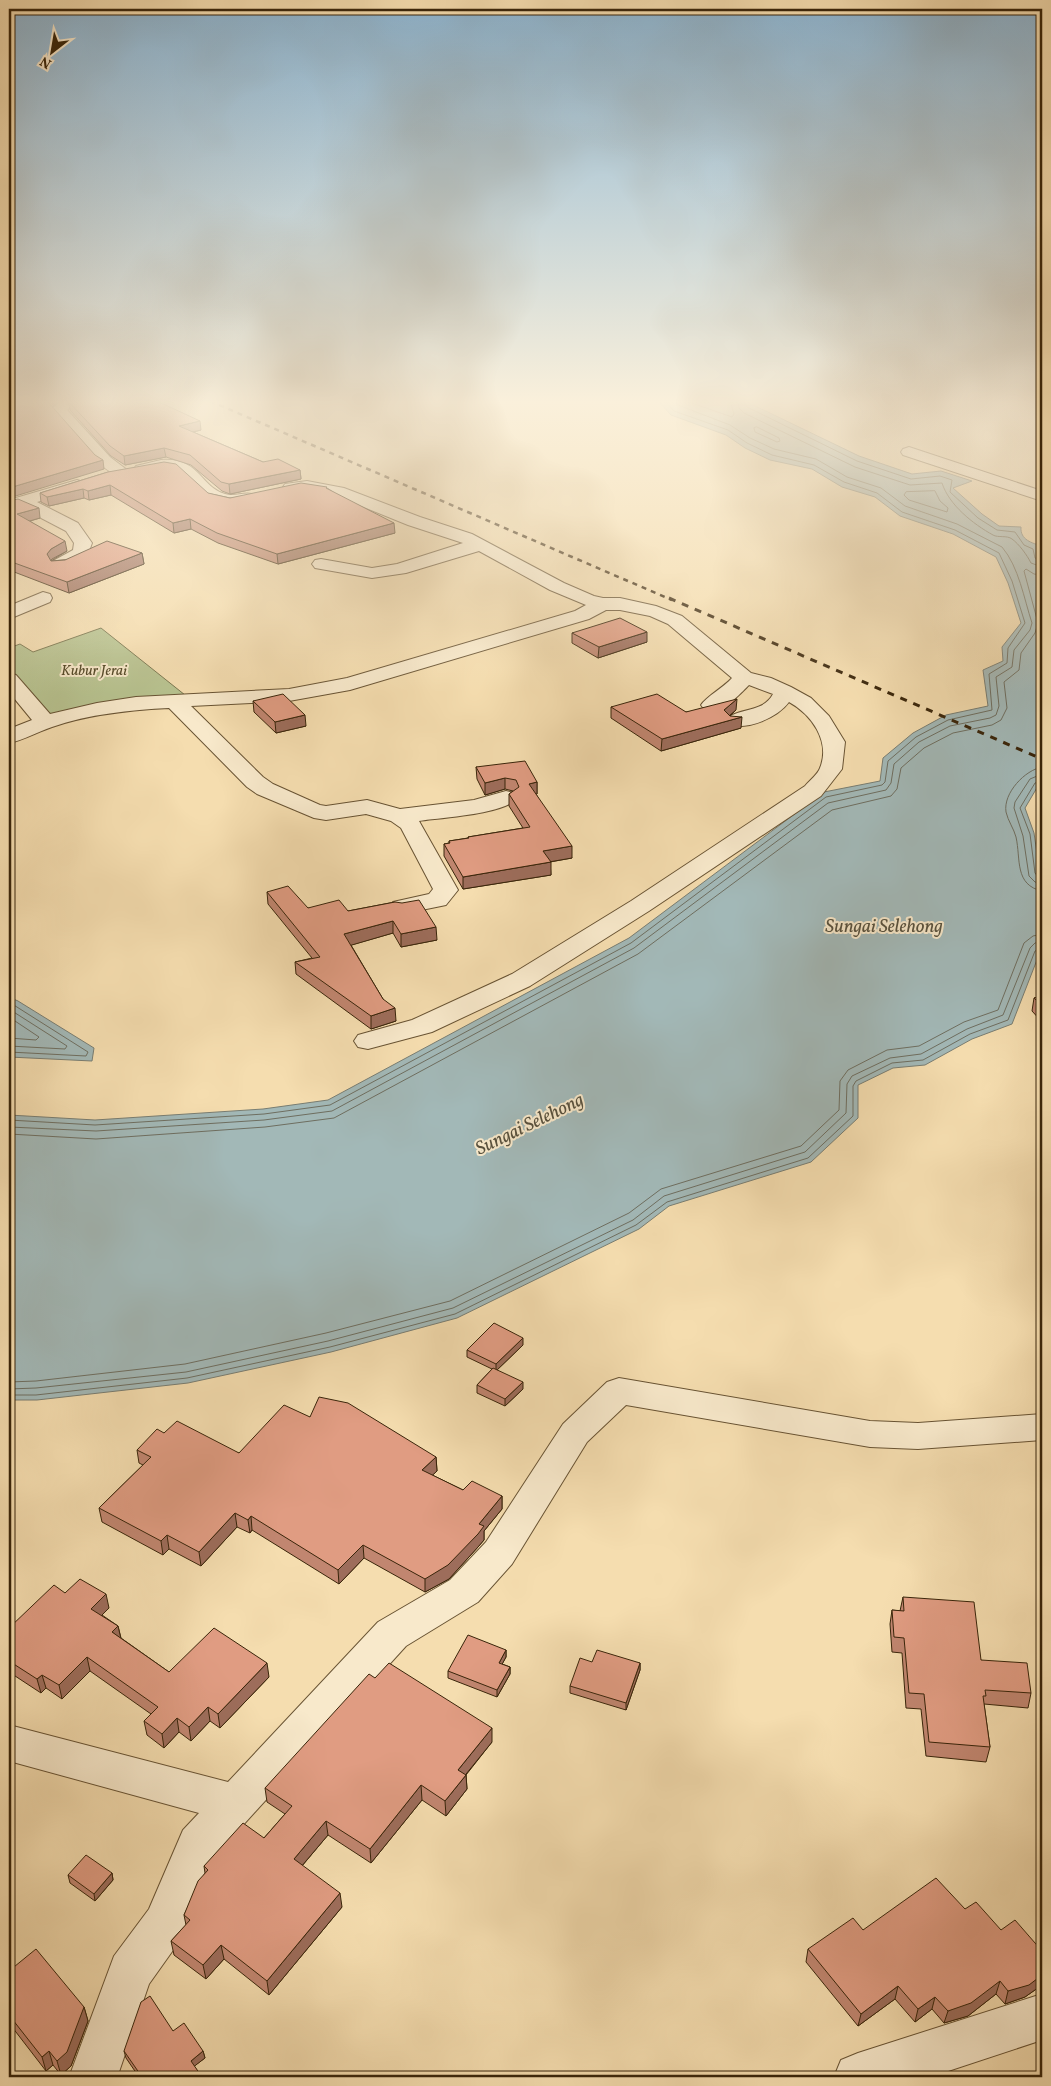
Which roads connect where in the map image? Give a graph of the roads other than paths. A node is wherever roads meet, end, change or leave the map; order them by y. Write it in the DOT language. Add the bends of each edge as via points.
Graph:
graph roads {
  1 [pos="31,498"];
  2 [pos="217,498"];
  3 [pos="245,498"];
  4 [pos="355,498"];
  5 [pos="16,503"];
  6 [pos="482,545"];
  7 [pos="321,564"];
  8 [pos="59,566"];
  9 [pos="43,598"];
  10 [pos="602,604"];
  11 [pos="9,613"];
  12 [pos="744,678"];
  13 [pos="9,679"];
  14 [pos="784,691"];
  15 [pos="173,700"];
  16 [pos="711,705"];
  17 [pos="736,721"];
  18 [pos="44,722"];
  19 [pos="9,737"];
  20 [pos="506,798"];
  21 [pos="398,816"];
  22 [pos="402,907"];
  23 [pos="368,1041"];
  24 [pos="1042,1427"];
  25 [pos="9,1743"];
  26 [pos="235,1802"];
  27 [pos="1042,2017"];
  28 [pos="97,2077"];
  29 [pos="858,2077"];
  1 -- 5 [label="street"];
  2 -- 3 [label="street"];
  4 -- 6 [label="street"];
  5 -- 8 [label="street" via="59,519 72,527 83,543 81,553"];
  6 -- 7 [label="street" via="400,569 372,573"];
  6 -- 10 [label="street" via="580,597"];
  9 -- 11 [label="street"];
  10 -- 12 [label="street" via="636,607 675,620"];
  10 -- 15 [label="street" via="582,614 350,684 289,695"];
  12 -- 14 [label="street"];
  12 -- 16 [label="street"];
  13 -- 18 [label="street"];
  14 -- 17 [label="street" via="771,709"];
  14 -- 23 [label="street" via="804,702 822,720 834,742 831,770 813,791 640,906 521,980 422,1026"];
  15 -- 18 [label="street" via="97,709"];
  15 -- 21 [label="street" via="265,789 314,811 326,813 368,807"];
  18 -- 19 [label="street"];
  20 -- 21 [label="street" via="476,807"];
  21 -- 22 [label="street" via="410,824 446,890 437,900"];
  24 -- 26 [label="street" via="918,1436 870,1434 619,1392 576,1432 499,1553 470,1585 435,1610 392,1634"];
  25 -- 26 [label="street"];
  26 -- 28 [label="street" via="198,1844 165,1924 130,1972 95,2072"];
  27 -- 29 [label="street"];
}
